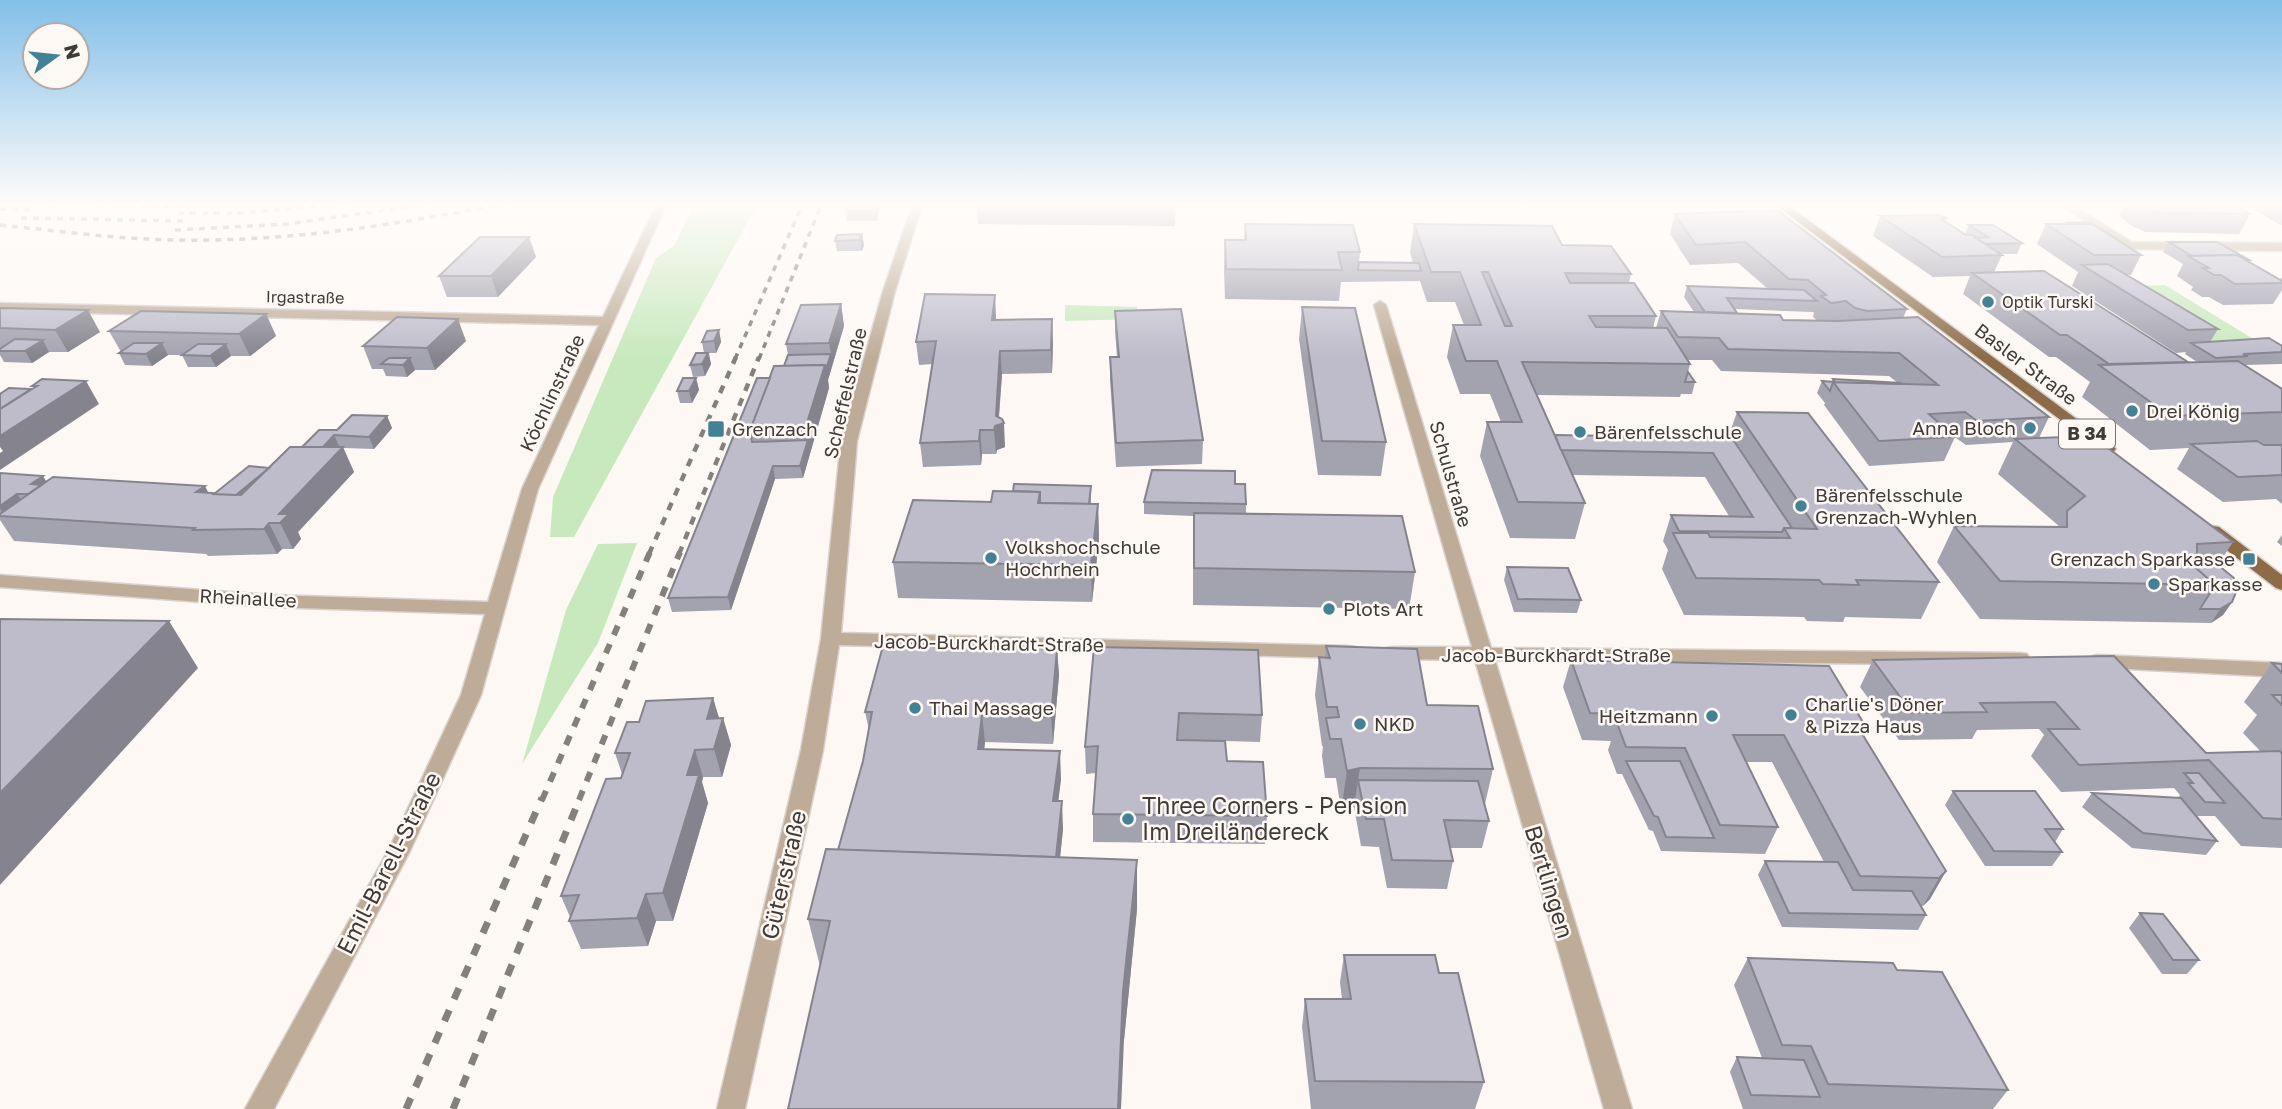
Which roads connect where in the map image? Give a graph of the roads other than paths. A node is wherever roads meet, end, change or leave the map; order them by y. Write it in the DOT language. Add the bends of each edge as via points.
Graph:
graph roads {
  1 [pos="639,255"];
  2 [pos="901,255"];
  3 [pos="1847,255"];
  4 [pos="1380,305"];
  5 [pos="0,307"];
  6 [pos="609,321"];
  7 [pos="2117,456"];
  8 [pos="2205,525"];
  9 [pos="0,582"];
  10 [pos="2282,584"];
  11 [pos="497,608"];
  12 [pos="831,639"];
  13 [pos="1481,655"];
  14 [pos="2044,660"];
  15 [pos="2072,661"];
  16 [pos="2282,670"];
  17 [pos="259,1109"];
  18 [pos="731,1109"];
  19 [pos="1618,1109"];
  1 -- 6 [label="street, Köchlinstraße"];
  2 -- 12 [label="street, Scheffelstraße" via="849,441"];
  3 -- 7 [label="main road, Basler Straße / B 34"];
  4 -- 13 [label="street, Schulstraße"];
  5 -- 6 [label="street, Irgastraße"];
  6 -- 11 [label="street, Köchlinstraße" via="530,489"];
  8 -- 10 [label="main road"];
  9 -- 11 [label="street, Rheinallee" via="270,601"];
  11 -- 17 [label="street, Emil-Barell-Straße" via="471,695 399,851"];
  12 -- 13 [label="street, Jacob-Burckhardt-Straße"];
  12 -- 18 [label="street, Güterstraße" via="812,750"];
  13 -- 14 [label="street, Jacob-Burckhardt-Straße"];
  13 -- 19 [label="street, Bertlingen"];
  15 -- 16 [label="street"];
}
